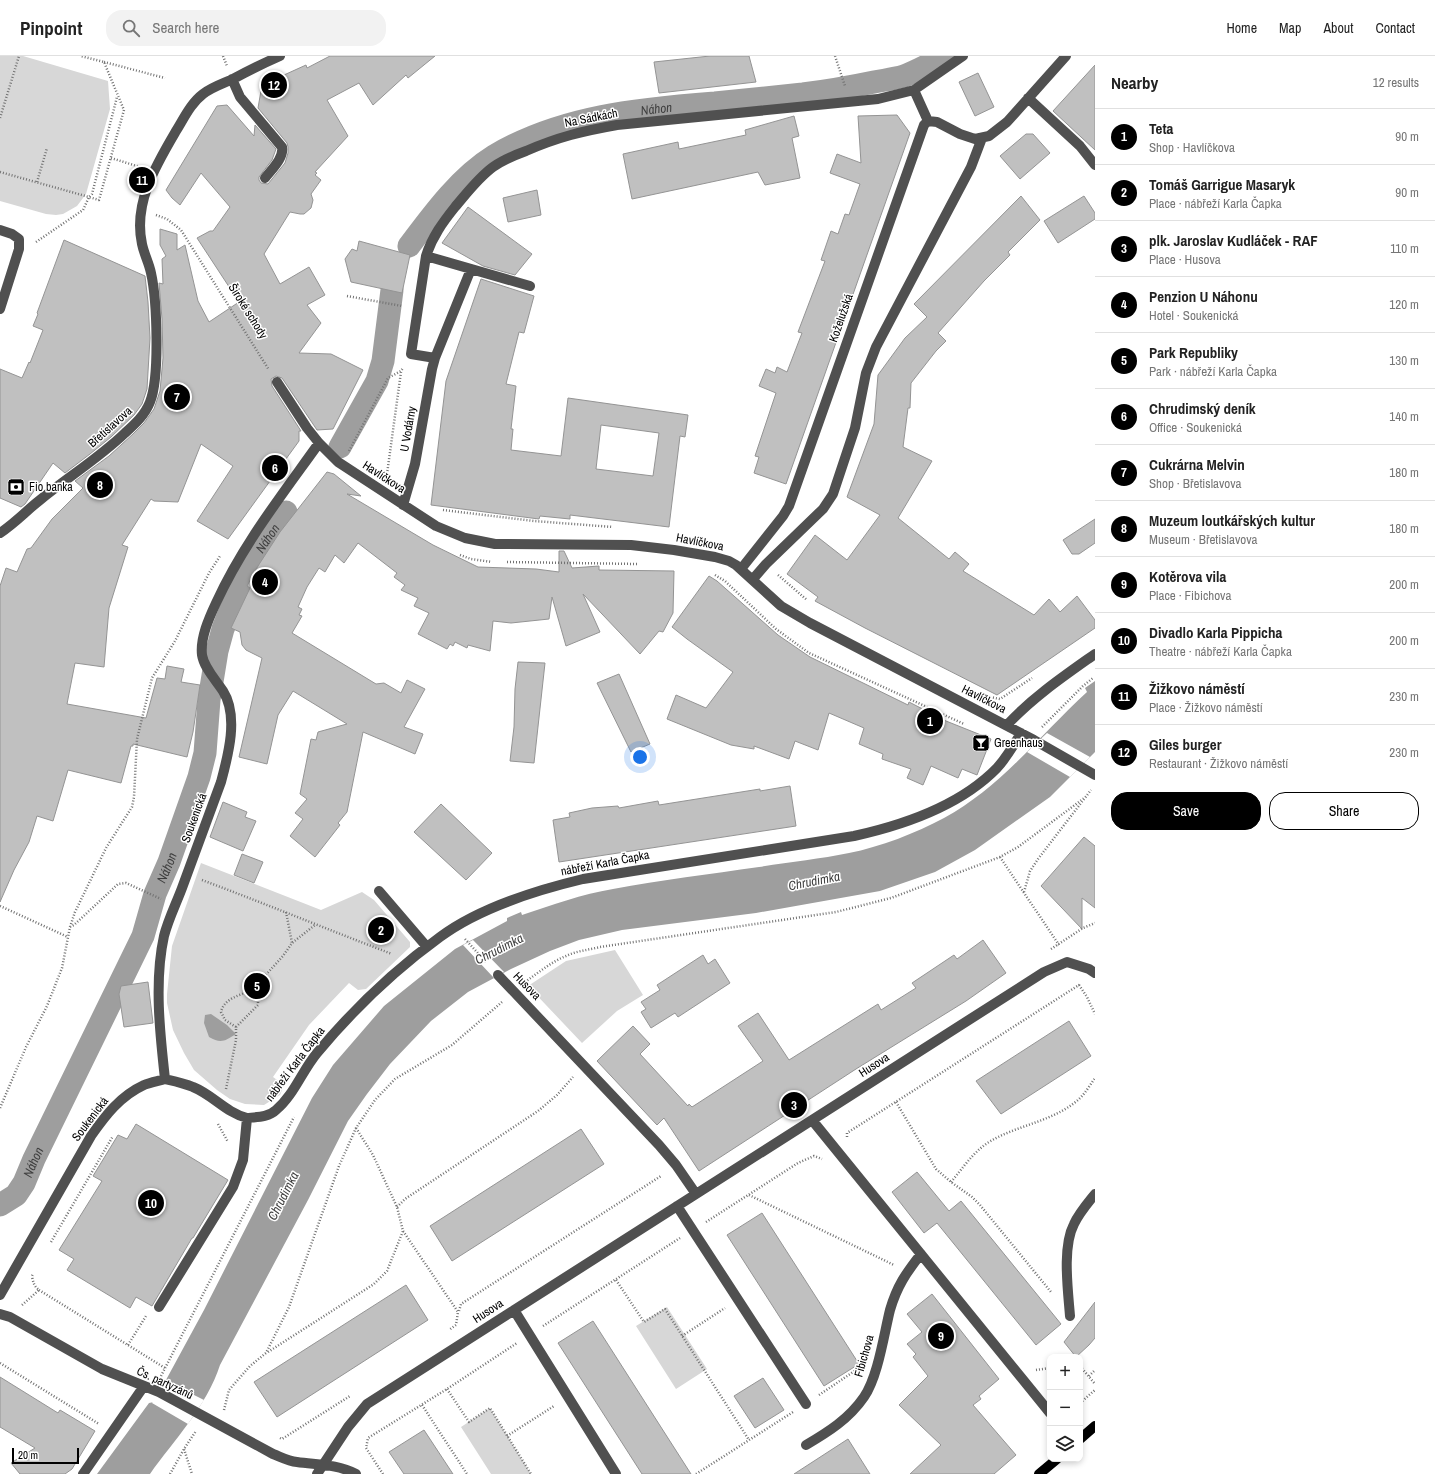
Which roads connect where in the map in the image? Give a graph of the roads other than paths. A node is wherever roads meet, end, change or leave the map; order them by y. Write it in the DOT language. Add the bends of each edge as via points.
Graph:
graph roads {
  1 [pos="280,56"];
  2 [pos="963,56"];
  3 [pos="1066,56"];
  4 [pos="232,79"];
  5 [pos="914,90"];
  6 [pos="1028,98"];
  7 [pos="928,121"];
  8 [pos="982,138"];
  9 [pos="1095,165"];
  10 [pos="265,178"];
  11 [pos="0,230"];
  12 [pos="426,256"];
  13 [pos="471,269"];
  14 [pos="530,286"];
  15 [pos="0,309"];
  16 [pos="435,358"];
  17 [pos="277,382"];
  18 [pos="323,446"];
  19 [pos="403,505"];
  20 [pos="0,533"];
  21 [pos="741,568"];
  22 [pos="752,579"];
  23 [pos="1095,654"];
  24 [pos="1007,725"];
  25 [pos="1021,733"];
  26 [pos="1095,775"];
  27 [pos="379,891"];
  28 [pos="427,947"];
  29 [pos="1092,971"];
  30 [pos="498,975"];
  31 [pos="165,1079"];
  32 [pos="247,1118"];
  33 [pos="812,1120"];
  34 [pos="696,1194"];
  35 [pos="1095,1194"];
  36 [pos="677,1206"];
  37 [pos="921,1254"];
  38 [pos="0,1295"];
  39 [pos="158,1307"];
  40 [pos="514,1310"];
  41 [pos="5,1315"];
  42 [pos="1070,1316"];
  43 [pos="144,1386"];
  44 [pos="806,1404"];
  45 [pos="1047,1409"];
  46 [pos="1095,1426"];
  47 [pos="1083,1436"];
  48 [pos="806,1445"];
  49 [pos="1053,1462"];
  50 [pos="323,1465"];
  51 [pos="83,1474"];
  52 [pos="317,1474"];
  53 [pos="356,1474"];
  54 [pos="616,1474"];
  55 [pos="1039,1474"];
  1 -- 4 [label="street, Břetislavova"];
  2 -- 5 [label="street"];
  3 -- 6 [label="street"];
  4 -- 10 [label="street" via="240,97 282,147 280,158"];
  4 -- 20 [label="street, Břetislavova" via="210,88 195,100 154,170 145,192 140,228 141,242 151,273 155,372 153,393 144,414 112,446"];
  5 -- 7 [label="street"];
  5 -- 12 [label="street, Na Sádkách" via="878,99 639,122 563,137 511,157 493,167 470,188 445,220 432,239"];
  6 -- 8 [label="street" via="997,131"];
  6 -- 9 [label="street" via="1080,146"];
  7 -- 8 [label="street" via="937,122 975,139"];
  7 -- 21 [label="street, Koželužská" via="921,130 789,506 784,516"];
  8 -- 22 [label="street" via="971,167 876,347 866,373 855,428 833,494 823,509"];
  11 -- 15 [label="street" via="19,239 19,249"];
  12 -- 13 [label="street"];
  12 -- 16 [label="street" via="411,354"];
  13 -- 14 [label="street"];
  13 -- 16 [label="street, U Vodárny"];
  16 -- 19 [label="street, U Vodárny" via="416,464"];
  17 -- 18 [label="street" via="307,428"];
  18 -- 19 [label="street, Havlíčkova" via="338,462"];
  18 -- 31 [label="street, Soukenická" via="246,545 221,592 205,634 203,659 224,692 230,707 229,745 221,782 164,937 159,1006"];
  19 -- 21 [label="street, Havlíčkova" via="449,532 480,542 513,545 637,546 715,557"];
  21 -- 22 [label="street, Havlíčkova"];
  22 -- 24 [label="street, Havlíčkova" via="781,606 810,623"];
  23 -- 24 [label="street" via="1040,693"];
  24 -- 25 [label="street, Havlíčkova"];
  25 -- 26 [label="street, Havlíčkova"];
  25 -- 28 [label="street, nábřeží Karla Čapka" via="1005,758 987,777 948,803 910,820 854,836 564,883 474,917 453,928"];
  27 -- 28 [label="street"];
  28 -- 32 [label="street, nábřeží Karla Čapka" via="347,1019 313,1058 275,1112"];
  29 -- 33 [label="street, Husova" via="1067,962 1044,972"];
  30 -- 34 [label="street, Husova" via="659,1145"];
  31 -- 32 [label="street" via="192,1086 233,1113"];
  31 -- 38 [label="street, Soukenická" via="144,1085 108,1112 91,1136"];
  32 -- 39 [label="street" via="243,1160 233,1188"];
  33 -- 34 [label="street, Husova"];
  33 -- 37 [label="street"];
  34 -- 36 [label="street, Husova"];
  35 -- 42 [label="street" via="1073,1224 1070,1233 1067,1270"];
  36 -- 40 [label="street, Husova"];
  36 -- 44 [label="street"];
  37 -- 45 [label="street"];
  37 -- 48 [label="street, Fibichova" via="904,1276 897,1291 874,1374 865,1396 840,1423"];
  40 -- 50 [label="street, Husova" via="367,1404"];
  40 -- 54 [label="street"];
  41 -- 43 [label="street, Čs. partyzánů" via="102,1369"];
  43 -- 50 [label="street, Čs. partyzánů" via="284,1458"];
  43 -- 51 [label="street"];
  46 -- 47 [label="main road"];
  49 -- 55 [label="main road"];
  50 -- 52 [label="street, Husova"];
  50 -- 53 [label="street, Čs. partyzánů"];
}
